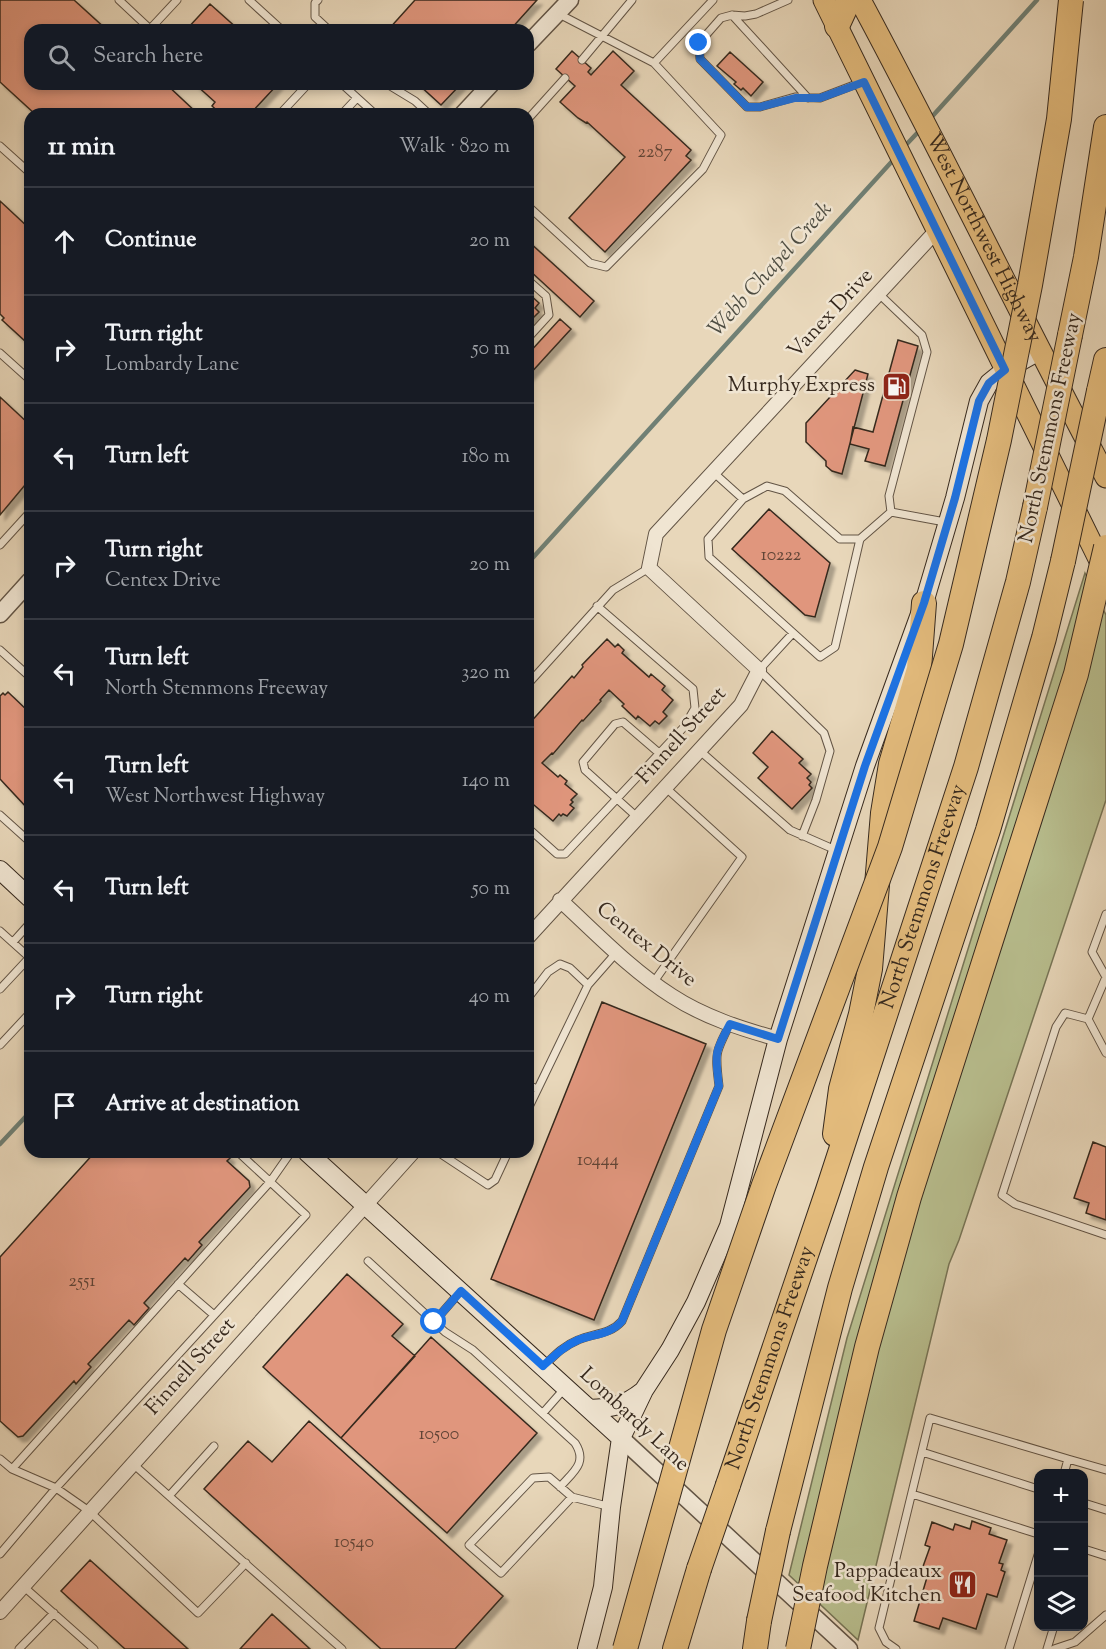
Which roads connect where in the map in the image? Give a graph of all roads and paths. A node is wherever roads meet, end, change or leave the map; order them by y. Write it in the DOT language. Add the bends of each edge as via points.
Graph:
graph roads {
  1 [pos="119,0"];
  2 [pos="177,0"];
  3 [pos="249,0"];
  4 [pos="318,0"];
  5 [pos="570,0"];
  6 [pos="632,0"];
  7 [pos="713,0"];
  8 [pos="788,0"];
  9 [pos="824,0"];
  10 [pos="849,0"];
  11 [pos="860,0"];
  12 [pos="1071,0"];
  13 [pos="558,13"];
  14 [pos="732,15"];
  15 [pos="145,24"];
  16 [pos="155,24"];
  17 [pos="275,24"];
  18 [pos="323,24"];
  19 [pos="837,26"];
  20 [pos="602,37"];
  21 [pos="534,38"];
  22 [pos="582,60"];
  23 [pos="654,63"];
  24 [pos="565,78"];
  25 [pos="864,82"];
  26 [pos="302,90"];
  27 [pos="348,90"];
  28 [pos="397,90"];
  29 [pos="485,90"];
  30 [pos="357,98"];
  31 [pos="808,98"];
  32 [pos="286,108"];
  33 [pos="348,108"];
  34 [pos="368,108"];
  35 [pos="423,108"];
  36 [pos="469,108"];
  37 [pos="534,112"];
  38 [pos="1106,127"];
  39 [pos="0,146"];
  40 [pos="24,168"];
  41 [pos="534,212"];
  42 [pos="938,229"];
  43 [pos="534,285"];
  44 [pos="878,293"];
  45 [pos="534,331"];
  46 [pos="1039,351"];
  47 [pos="0,353"];
  48 [pos="1106,360"];
  49 [pos="1005,370"];
  50 [pos="24,375"];
  51 [pos="713,472"];
  52 [pos="1106,477"];
  53 [pos="743,499"];
  54 [pos="891,512"];
  55 [pos="24,519"];
  56 [pos="948,522"];
  57 [pos="860,539"];
  58 [pos="0,545"];
  59 [pos="1106,547"];
  60 [pos="648,568"];
  61 [pos="1106,573"];
  62 [pos="24,588"];
  63 [pos="924,603"];
  64 [pos="597,606"];
  65 [pos="0,614"];
  66 [pos="793,633"];
  67 [pos="0,650"];
  68 [pos="759,670"];
  69 [pos="24,672"];
  70 [pos="534,677"];
  71 [pos="699,750"];
  72 [pos="658,753"];
  73 [pos="665,787"];
  74 [pos="616,799"];
  75 [pos="0,815"];
  76 [pos="637,817"];
  77 [pos="534,833"];
  78 [pos="802,836"];
  79 [pos="24,837"];
  80 [pos="838,851"];
  81 [pos="0,870"];
  82 [pos="24,892"];
  83 [pos="560,900"];
  84 [pos="1106,914"];
  85 [pos="24,929"];
  86 [pos="1103,929"];
  87 [pos="0,931"];
  88 [pos="534,931"];
  89 [pos="13,942"];
  90 [pos="617,952"];
  91 [pos="24,953"];
  92 [pos="24,963"];
  93 [pos="1106,977"];
  94 [pos="653,983"];
  95 [pos="588,985"];
  96 [pos="0,989"];
  97 [pos="534,990"];
  98 [pos="24,1019"];
  99 [pos="1088,1019"];
  100 [pos="730,1024"];
  101 [pos="778,1039"];
  102 [pos="1104,1043"];
  103 [pos="0,1045"];
  104 [pos="1106,1053"];
  105 [pos="534,1088"];
  106 [pos="537,1089"];
  107 [pos="534,1096"];
  108 [pos="244,1158"];
  109 [pos="287,1158"];
  110 [pos="314,1158"];
  111 [pos="408,1158"];
  112 [pos="447,1158"];
  113 [pos="505,1158"];
  114 [pos="270,1182"];
  115 [pos="828,1190"];
  116 [pos="367,1205"];
  117 [pos="1106,1235"];
  118 [pos="368,1261"];
  119 [pos="178,1284"];
  120 [pos="461,1291"];
  121 [pos="214,1315"];
  122 [pos="434,1322"];
  123 [pos="543,1366"];
  124 [pos="566,1388"];
  125 [pos="644,1390"];
  126 [pos="589,1409"];
  127 [pos="543,1413"];
  128 [pos="621,1438"];
  129 [pos="214,1446"];
  130 [pos="922,1452"];
  131 [pos="0,1459"];
  132 [pos="1068,1459"];
  133 [pos="132,1463"];
  134 [pos="12,1469"];
  135 [pos="1065,1469"];
  136 [pos="1106,1470"];
  137 [pos="560,1487"];
  138 [pos="56,1488"];
  139 [pos="1034,1488"];
  140 [pos="912,1494"];
  141 [pos="169,1496"];
  142 [pos="572,1497"];
  143 [pos="1088,1505"];
  144 [pos="611,1507"];
  145 [pos="1106,1510"];
  146 [pos="89,1511"];
  147 [pos="1034,1533"];
  148 [pos="1088,1551"];
  149 [pos="0,1554"];
  150 [pos="1106,1556"];
  151 [pos="246,1563"];
  152 [pos="1034,1568"];
  153 [pos="23,1586"];
  154 [pos="0,1612"];
  155 [pos="54,1613"];
  156 [pos="1106,1615"];
  157 [pos="1052,1631"];
  158 [pos="19,1649"];
  159 [pos="94,1649"];
  160 [pos="342,1649"];
  161 [pos="587,1649"];
  162 [pos="625,1649"];
  163 [pos="675,1649"];
  164 [pos="755,1649"];
  165 [pos="798,1649"];
  166 [pos="849,1649"];
  167 [pos="896,1649"];
  168 [pos="1009,1649"];
  169 [pos="1047,1649"];
  170 [pos="1054,1649"];
  1 -- 15 [label="lane"];
  2 -- 16 [label="lane"];
  3 -- 17 [label="lane"];
  4 -- 18 [label="lane" via="315,17"];
  5 -- 13 [label="street"];
  6 -- 20 [label="lane"];
  7 -- 23 [label="lane"];
  8 -- 14 [label="lane" via="756,14"];
  9 -- 19 [label="main road, West Northwest Highway"];
  10 -- 19 [label="highway"];
  11 -- 46 [label="main road, West Northwest Highway"];
  12 -- 162 [label="highway, bridge" via="1059,119 1030,285 999,440 951,644 890,847 714,1330"];
  13 -- 20 [label="lane"];
  13 -- 21 [label="street"];
  14 -- 31 [label="lane"];
  14 -- 31 [label="lane" via="721,18 699,43 700,59 747,107"];
  19 -- 25 [label="main road, West Northwest Highway"];
  20 -- 22 [label="lane"];
  20 -- 23 [label="lane"];
  23 -- 41 [label="lane" via="721,135 703,169 606,267 590,263"];
  24 -- 37 [label="lane"];
  25 -- 31 [label="lane" via="820,98"];
  25 -- 42 [label="main road, West Northwest Highway"];
  26 -- 32 [label="lane"];
  27 -- 30 [label="lane"];
  28 -- 35 [label="lane"];
  29 -- 36 [label="street"];
  30 -- 33 [label="lane"];
  30 -- 34 [label="lane"];
  38 -- 115 [label="highway, North Stemmons Freeway, bridge" via="1086,256 1009,617 966,767"];
  39 -- 40 [label="lane"];
  42 -- 44 [label="street, Vanex Drive"];
  42 -- 49 [label="main road, West Northwest Highway"];
  43 -- 45 [label="lane" via="546,296 549,315"];
  44 -- 51 [label="street, Vanex Drive"];
  44 -- 54 [label="lane" via="922,335 927,352 889,496"];
  46 -- 49 [label="main road, North Stemmons Freeway"];
  46 -- 52 [label="main road, West Northwest Highway"];
  47 -- 50 [label="lane"];
  48 -- 164 [label="highway, North Stemmons Freeway, bridge" via="1044,638 988,830 840,1288 778,1531"];
  49 -- 56 [label="main road, North Stemmons Freeway" via="989,383 979,401"];
  49 -- 61 [label="main road, West Northwest Highway"];
  51 -- 53 [label="lane"];
  51 -- 60 [label="street, Vanex Drive" via="656,534"];
  53 -- 57 [label="lane" via="767,486 785,491 840,539"];
  53 -- 66 [label="lane" via="708,538 709,557"];
  54 -- 56 [label="lane"];
  54 -- 57 [label="lane"];
  55 -- 58 [label="lane"];
  56 -- 63 [label="main road, North Stemmons Freeway"];
  57 -- 66 [label="lane" via="835,647 820,657"];
  59 -- 165 [label="highway, bridge" via="1076,674 909,1197 867,1347"];
  60 -- 64 [label="lane" via="613,590"];
  60 -- 68 [label="street"];
  62 -- 65 [label="street"];
  63 -- 80 [label="main road, North Stemmons Freeway"];
  63 -- 115 [label="highway" via="919,669 891,764 870,969 841,1089"];
  64 -- 70 [label="lane"];
  64 -- 72 [label="lane" via="693,689 695,708 684,727"];
  66 -- 68 [label="lane"];
  67 -- 69 [label="lane"];
  68 -- 71 [label="street, Finnell Street" via="741,705"];
  68 -- 78 [label="lane" via="824,733 830,751"];
  71 -- 73 [label="street, Finnell Street"];
  71 -- 78 [label="lane" via="790,830"];
  72 -- 74 [label="lane"];
  72 -- 74 [label="lane" via="623,722 615,724 583,762 585,770"];
  73 -- 76 [label="street, Finnell Street"];
  73 -- 94 [label="lane" via="742,857"];
  74 -- 76 [label="lane"];
  74 -- 77 [label="lane" via="565,854 561,855"];
  75 -- 79 [label="lane"];
  76 -- 83 [label="street, Finnell Street"];
  78 -- 80 [label="lane"];
  80 -- 101 [label="main road, North Stemmons Freeway"];
  81 -- 82 [label="main road"];
  83 -- 88 [label="street, Finnell Street"];
  83 -- 90 [label="street, Centex Drive"];
  84 -- 86 [label="lane"];
  85 -- 89 [label="lane"];
  86 -- 93 [label="lane" via="1092,952"];
  87 -- 89 [label="lane"];
  89 -- 91 [label="lane"];
  90 -- 94 [label="street, Centex Drive"];
  90 -- 95 [label="lane"];
  92 -- 96 [label="lane"];
  93 -- 99 [label="lane"];
  94 -- 100 [label="street, Centex Drive"];
  95 -- 97 [label="lane" via="560,964"];
  95 -- 106 [label="lane"];
  98 -- 103 [label="lane"];
  99 -- 102 [label="lane"];
  99 -- 117 [label="lane" via="1065,1013 1056,1027 1002,1195 1015,1204"];
  100 -- 101 [label="street, Centex Drive"];
  100 -- 123 [label="lane" via="715,1058 719,1086 622,1321 607,1332 568,1345"];
  101 -- 125 [label="main road, North Stemmons Freeway" via="723,1243 696,1302"];
  102 -- 104 [label="lane"];
  105 -- 106 [label="lane"];
  106 -- 107 [label="lane"];
  108 -- 114 [label="lane"];
  109 -- 114 [label="lane"];
  110 -- 116 [label="main road, Lombardy Lane"];
  111 -- 116 [label="street, Finnell Street"];
  112 -- 113 [label="lane" via="488,1185 495,1180"];
  114 -- 119 [label="lane"];
  114 -- 121 [label="lane" via="306,1215"];
  115 -- 163 [label="highway, North Stemmons Freeway, bridge"];
  116 -- 120 [label="main road, Lombardy Lane"];
  116 -- 133 [label="street, Finnell Street"];
  118 -- 122 [label="lane"];
  119 -- 121 [label="lane"];
  119 -- 134 [label="lane"];
  120 -- 122 [label="lane"];
  120 -- 123 [label="main road, Lombardy Lane"];
  121 -- 138 [label="lane"];
  122 -- 127 [label="lane" via="473,1350"];
  123 -- 124 [label="main road, Lombardy Lane"];
  124 -- 126 [label="main road, Lombardy Lane"];
  124 -- 127 [label="lane"];
  125 -- 126 [label="main road" via="628,1403"];
  125 -- 128 [label="main road, North Stemmons Freeway"];
  126 -- 128 [label="main road, Lombardy Lane"];
  127 -- 137 [label="lane" via="581,1451 580,1464"];
  128 -- 144 [label="main road, North Stemmons Freeway"];
  128 -- 166 [label="street, Lombardy Lane"];
  129 -- 141 [label="lane"];
  130 -- 132 [label="lane" via="930,1418"];
  130 -- 139 [label="lane"];
  130 -- 140 [label="lane"];
  131 -- 134 [label="lane"];
  132 -- 135 [label="lane"];
  132 -- 136 [label="lane"];
  133 -- 141 [label="lane"];
  133 -- 146 [label="street, Finnell Street"];
  134 -- 138 [label="lane"];
  137 -- 142 [label="lane"];
  137 -- 142 [label="lane" via="549,1477 533,1478 469,1545 501,1573"];
  138 -- 146 [label="lane"];
  138 -- 149 [label="lane"];
  140 -- 147 [label="lane"];
  140 -- 167 [label="lane" via="879,1628 886,1642"];
  141 -- 151 [label="lane"];
  142 -- 144 [label="lane"];
  143 -- 145 [label="lane"];
  144 -- 161 [label="main road, North Stemmons Freeway" via="603,1587"];
  146 -- 151 [label="lane" via="198,1613"];
  146 -- 153 [label="street, Finnell Street"];
  148 -- 150 [label="lane"];
  151 -- 160 [label="lane"];
  152 -- 168 [label="lane"];
  153 -- 154 [label="street, Finnell Street"];
  153 -- 155 [label="lane"];
  155 -- 158 [label="lane"];
  155 -- 159 [label="lane"];
  156 -- 170 [label="lane" via="1075,1642"];
  157 -- 169 [label="lane"];
}
